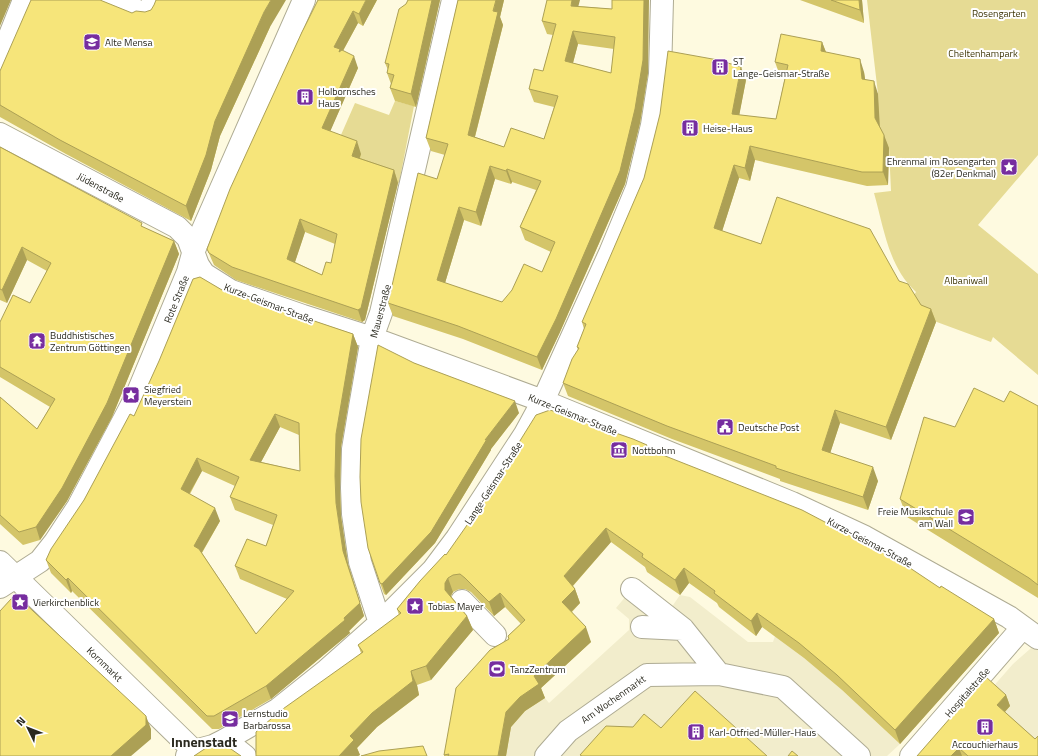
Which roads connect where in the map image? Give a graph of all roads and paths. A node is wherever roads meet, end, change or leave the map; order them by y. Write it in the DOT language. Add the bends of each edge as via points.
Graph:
graph roads {
  1 [pos="24,0"];
  2 [pos="110,0"];
  3 [pos="304,0"];
  4 [pos="453,0"];
  5 [pos="662,0"];
  6 [pos="149,5"];
  7 [pos="0,60"];
  8 [pos="0,134"];
  9 [pos="194,250"];
  10 [pos="372,338"];
  11 [pos="543,401"];
  12 [pos="0,562"];
  13 [pos="8,582"];
  14 [pos="632,588"];
  15 [pos="462,601"];
  16 [pos="380,623"];
  17 [pos="642,627"];
  18 [pos="683,629"];
  19 [pos="1031,633"];
  20 [pos="495,635"];
  21 [pos="719,674"];
  22 [pos="225,740"];
  23 [pos="190,753"];
  24 [pos="244,756"];
  25 [pos="546,756"];
  26 [pos="859,756"];
  27 [pos="911,756"];
  1 -- 7 [label="street"];
  2 -- 6 [label="street"];
  3 -- 9 [label="street, Rote Straße"];
  4 -- 10 [label="street, Mauerstraße" via="381,313"];
  5 -- 11 [label="street, Lange-Geismar-Straße" via="660,74 652,125 638,182 610,253"];
  8 -- 9 [label="street, Jüdenstraße" via="177,227 188,238"];
  9 -- 10 [label="street, Kurze-Geismar-Straße" via="198,265 204,274 231,291"];
  9 -- 13 [label="street, Rote Straße" via="188,272 136,397 78,507 40,561"];
  10 -- 11 [label="street, Kurze-Geismar-Straße"];
  10 -- 16 [label="street, Mauerstraße" via="353,449 352,488 360,562"];
  11 -- 16 [label="street, Lange-Geismar-Straße" via="525,434 436,574"];
  11 -- 19 [label="street, Kurze-Geismar-Straße" via="792,503 865,537 1010,617"];
  12 -- 13 [label="street, Kornmarkt"];
  13 -- 23 [label="street, Kornmarkt"];
  14 -- 18 [label="street"];
  15 -- 20 [label="street"];
  16 -- 22 [label="street, Lange-Geismar-Straße" via="277,710"];
  17 -- 18 [label="street"];
  18 -- 21 [label="street"];
  19 -- 27 [label="street, Hospitalstraße"];
  21 -- 25 [label="street, Am Wochenmarkt" via="647,675 568,731"];
  21 -- 26 [label="street, Am Wochenmarkt" via="783,687"];
  22 -- 23 [label="street, Lange-Geismar-Straße"];
  22 -- 24 [label="street"];
}
